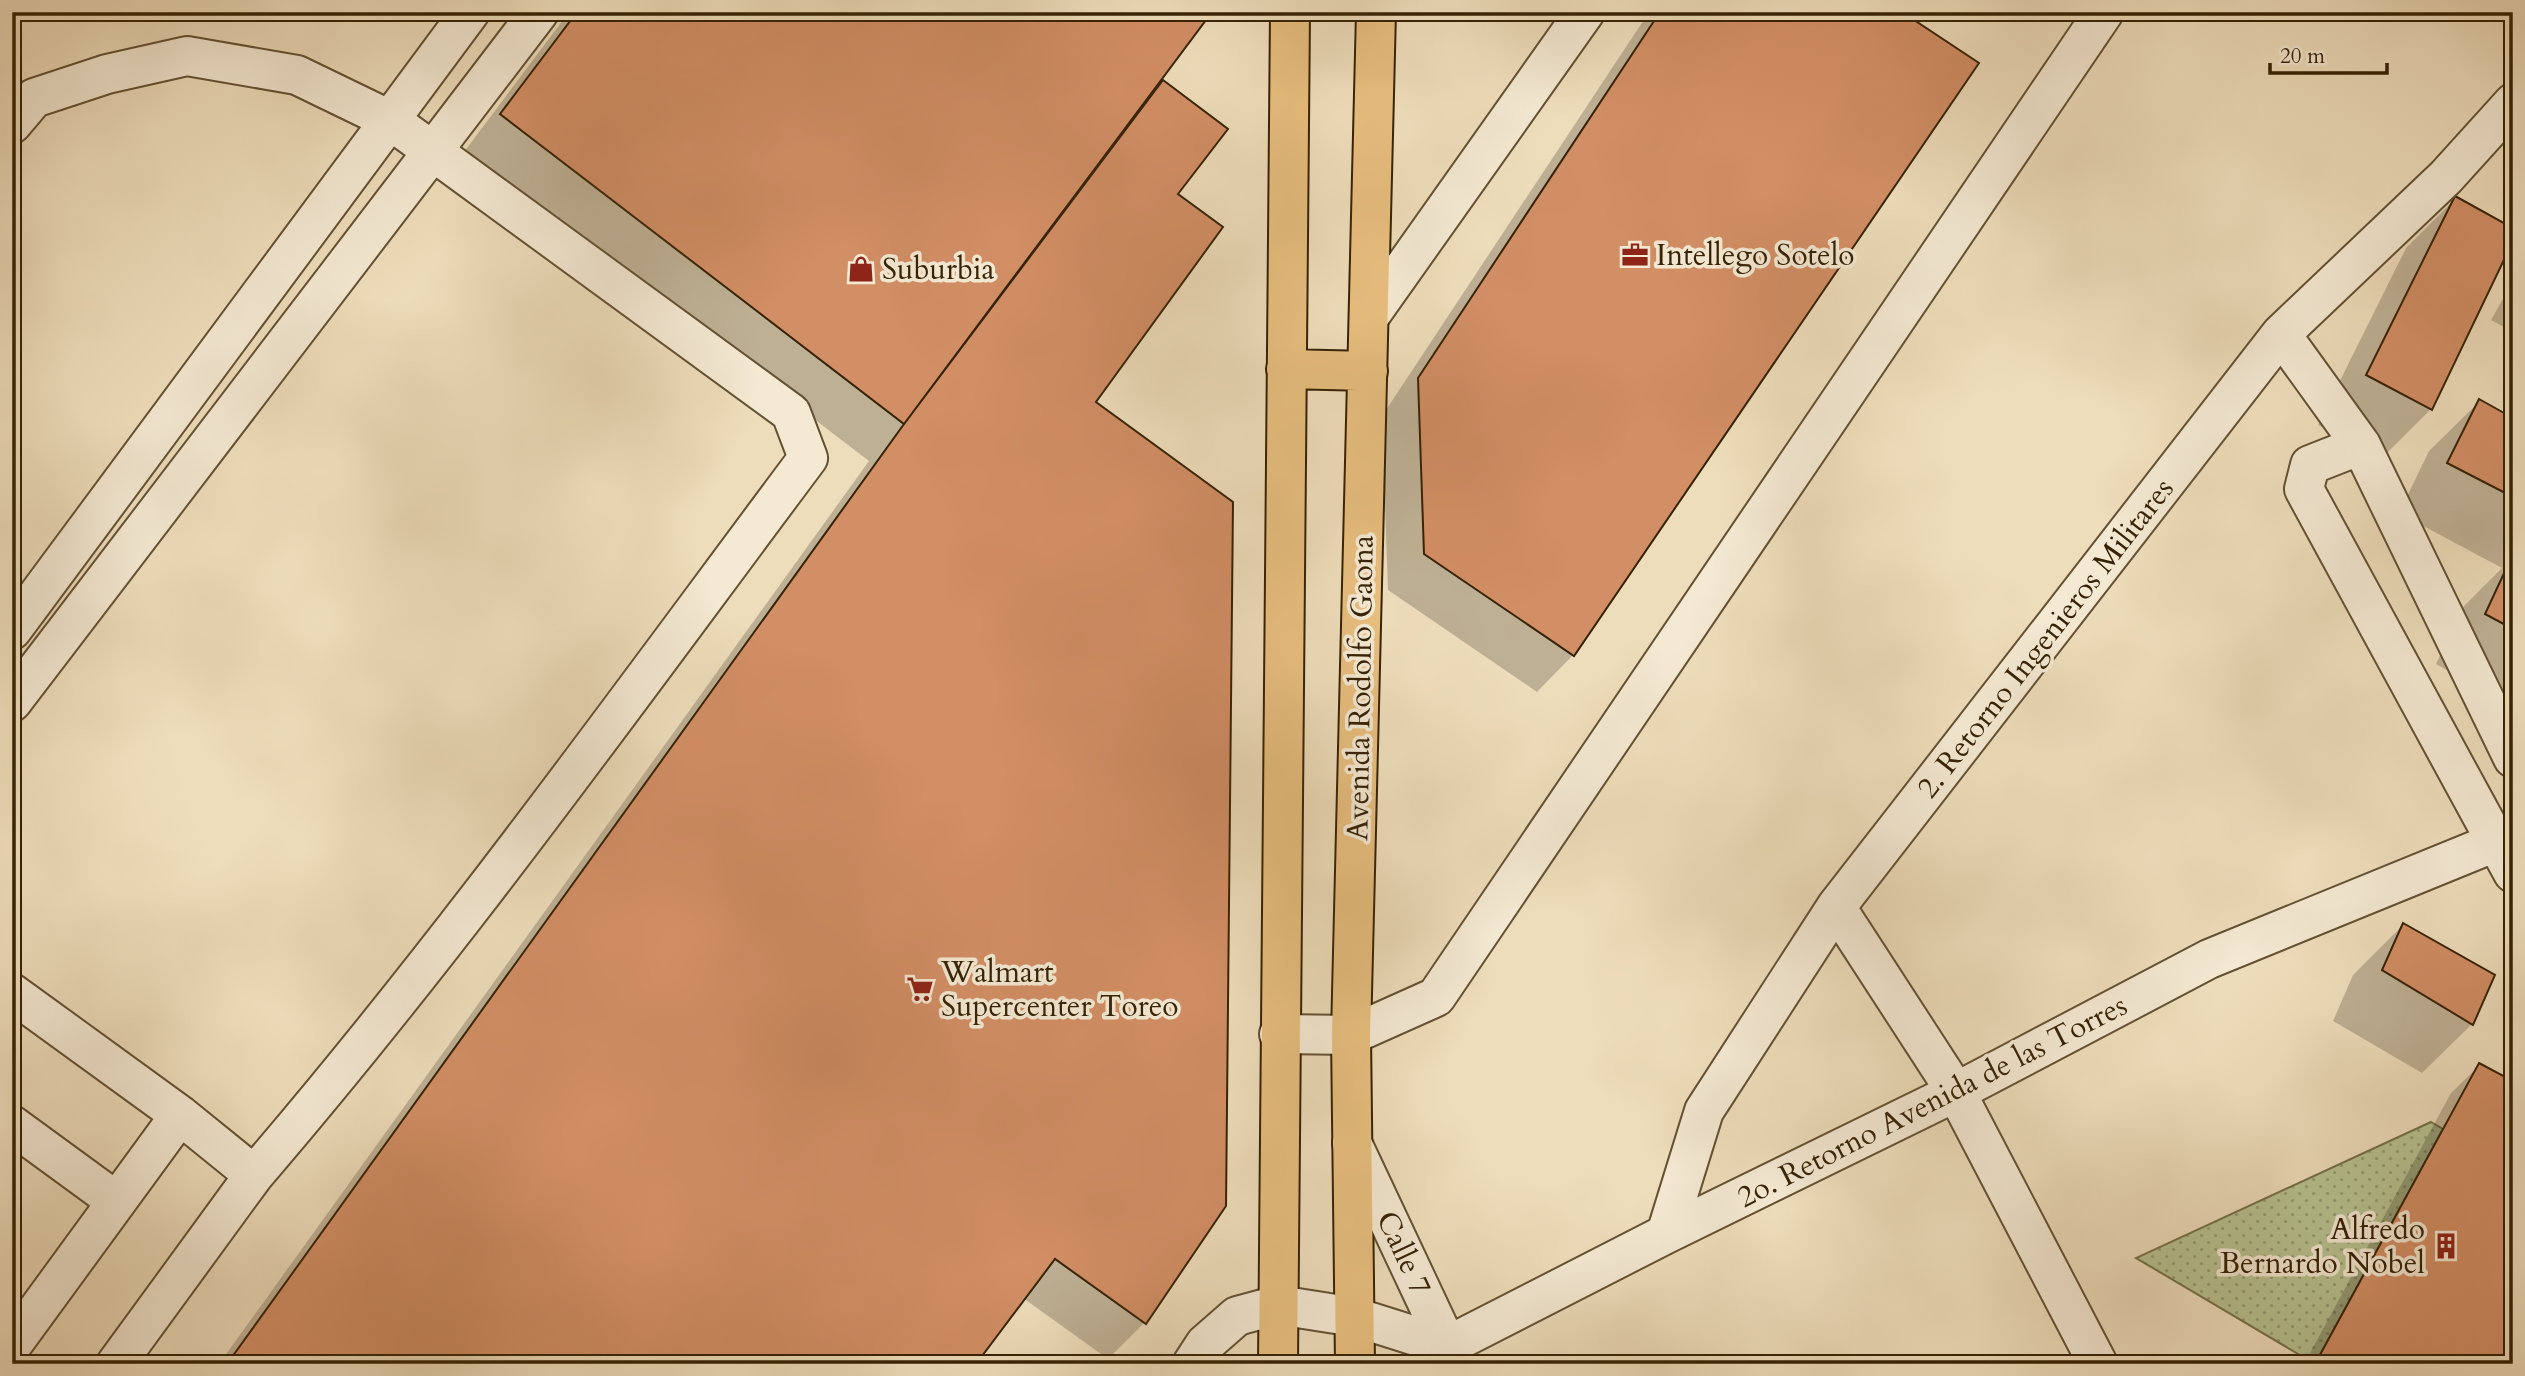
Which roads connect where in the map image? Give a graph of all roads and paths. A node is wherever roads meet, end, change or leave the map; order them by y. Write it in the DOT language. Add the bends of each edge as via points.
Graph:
graph roads {
  1 [pos="470,12"];
  2 [pos="539,12"];
  3 [pos="1290,12"];
  4 [pos="1376,12"];
  5 [pos="1585,12"];
  6 [pos="2104,12"];
  7 [pos="2513,103"];
  8 [pos="390,120"];
  9 [pos="12,124"];
  10 [pos="433,151"];
  11 [pos="1369,317"];
  12 [pos="2281,334"];
  13 [pos="1286,369"];
  14 [pos="1368,371"];
  15 [pos="2361,445"];
  16 [pos="12,630"];
  17 [pos="12,702"];
  18 [pos="2513,758"];
  19 [pos="2508,850"];
  20 [pos="1836,907"];
  21 [pos="12,993"];
  22 [pos="1279,1034"];
  23 [pos="1351,1035"];
  24 [pos="1956,1092"];
  25 [pos="180,1115"];
  26 [pos="12,1125"];
  27 [pos="1352,1143"];
  28 [pos="254,1175"];
  29 [pos="116,1202"];
  30 [pos="1666,1234"];
  31 [pos="1278,1305"];
  32 [pos="1355,1317"];
  33 [pos="12,1345"];
  34 [pos="1446,1358"];
  35 [pos="117,1364"];
  36 [pos="1192,1364"];
  37 [pos="1278,1364"];
  38 [pos="1355,1364"];
  39 [pos="2098,1364"];
  1 -- 8 [label="street"];
  2 -- 10 [label="street"];
  3 -- 13 [label="main road"];
  4 -- 11 [label="main road, Avenida Rodolfo Gaona"];
  5 -- 11 [label="street"];
  6 -- 23 [label="street" via="1436,997"];
  7 -- 12 [label="street, 2. Retorno Ingenieros Militares" via="2446,177"];
  8 -- 9 [label="street" via="297,75 187,56 107,74 34,98"];
  8 -- 10 [label="street"];
  8 -- 16 [label="street"];
  10 -- 17 [label="street"];
  10 -- 28 [label="street" via="791,413 808,458 514,853 326,1092"];
  11 -- 14 [label="main road, Avenida Rodolfo Gaona"];
  12 -- 15 [label="street"];
  12 -- 20 [label="street, 2. Retorno Ingenieros Militares"];
  13 -- 14 [label="main road"];
  13 -- 22 [label="main road"];
  14 -- 23 [label="main road, Avenida Rodolfo Gaona"];
  15 -- 18 [label="street"];
  15 -- 19 [label="street" via="2310,466 2304,489"];
  19 -- 24 [label="street, 2o. Retorno Avenida de las Torres" via="2209,959"];
  20 -- 24 [label="street"];
  20 -- 30 [label="street, 2. Retorno Ingenieros Militares" via="1703,1111"];
  21 -- 25 [label="street"];
  22 -- 23 [label="street"];
  22 -- 31 [label="main road"];
  23 -- 27 [label="main road, Avenida Rodolfo Gaona"];
  24 -- 30 [label="street, 2o. Retorno Avenida de las Torres"];
  24 -- 39 [label="street"];
  25 -- 28 [label="street"];
  25 -- 29 [label="street"];
  26 -- 29 [label="street"];
  27 -- 32 [label="main road, Avenida Rodolfo Gaona"];
  27 -- 34 [label="street, Calle 7"];
  28 -- 35 [label="street"];
  29 -- 33 [label="street"];
  30 -- 34 [label="street, 2o. Retorno Avenida de las Torres"];
  31 -- 32 [label="street"];
  31 -- 36 [label="street" via="1237,1316 1205,1345"];
  31 -- 37 [label="main road"];
  32 -- 34 [label="street"];
  32 -- 38 [label="main road, Avenida Rodolfo Gaona"];
}
